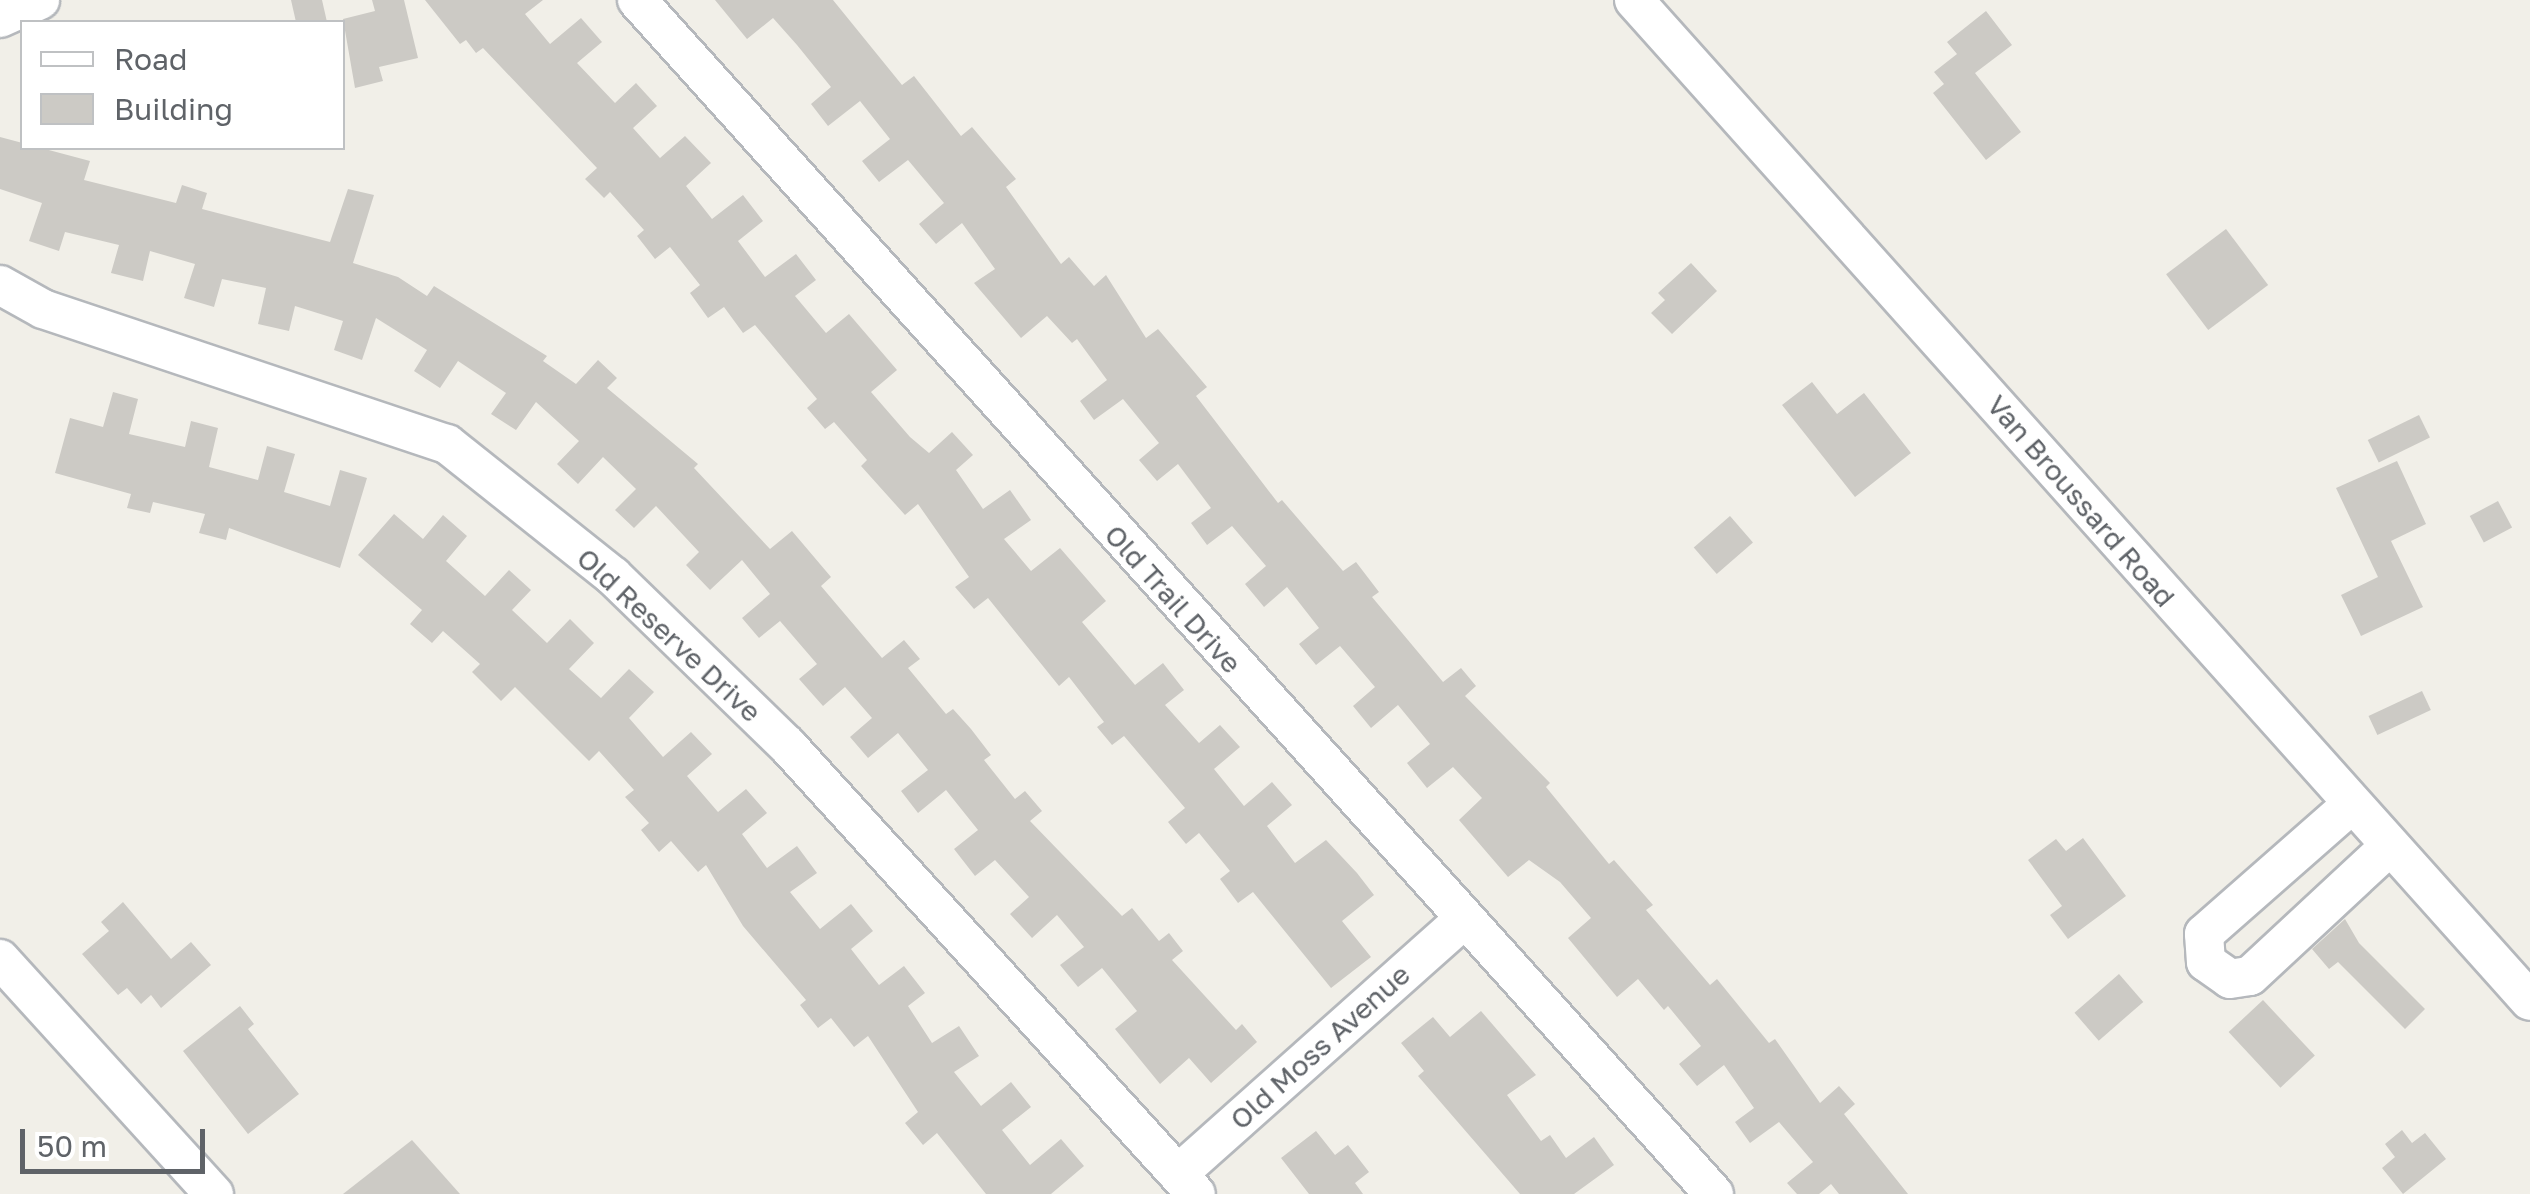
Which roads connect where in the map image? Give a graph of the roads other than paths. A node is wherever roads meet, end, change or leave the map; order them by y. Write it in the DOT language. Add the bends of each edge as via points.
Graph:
graph roads {
  1 [pos="40,0"];
  2 [pos="637,0"];
  3 [pos="1634,0"];
  4 [pos="0,18"];
  5 [pos="0,285"];
  6 [pos="2352,804"];
  7 [pos="2390,846"];
  8 [pos="1463,920"];
  9 [pos="0,959"];
  10 [pos="2530,1000"];
  11 [pos="1187,1184"];
  12 [pos="214,1194"];
  13 [pos="1714,1194"];
  1 -- 4 [label="street"];
  2 -- 8 [label="street, Old Trail Drive"];
  3 -- 6 [label="street, Van Broussard Road"];
  5 -- 11 [label="street, Old Reserve Drive" via="43,308 447,444 613,576 787,745"];
  6 -- 7 [label="street, Van Broussard Road"];
  6 -- 7 [label="street" via="2204,934 2206,962 2230,980 2250,976"];
  7 -- 10 [label="street, Van Broussard Road"];
  8 -- 11 [label="street, Old Moss Avenue"];
  8 -- 13 [label="street, Old Trail Drive"];
  9 -- 12 [label="street"];
}
